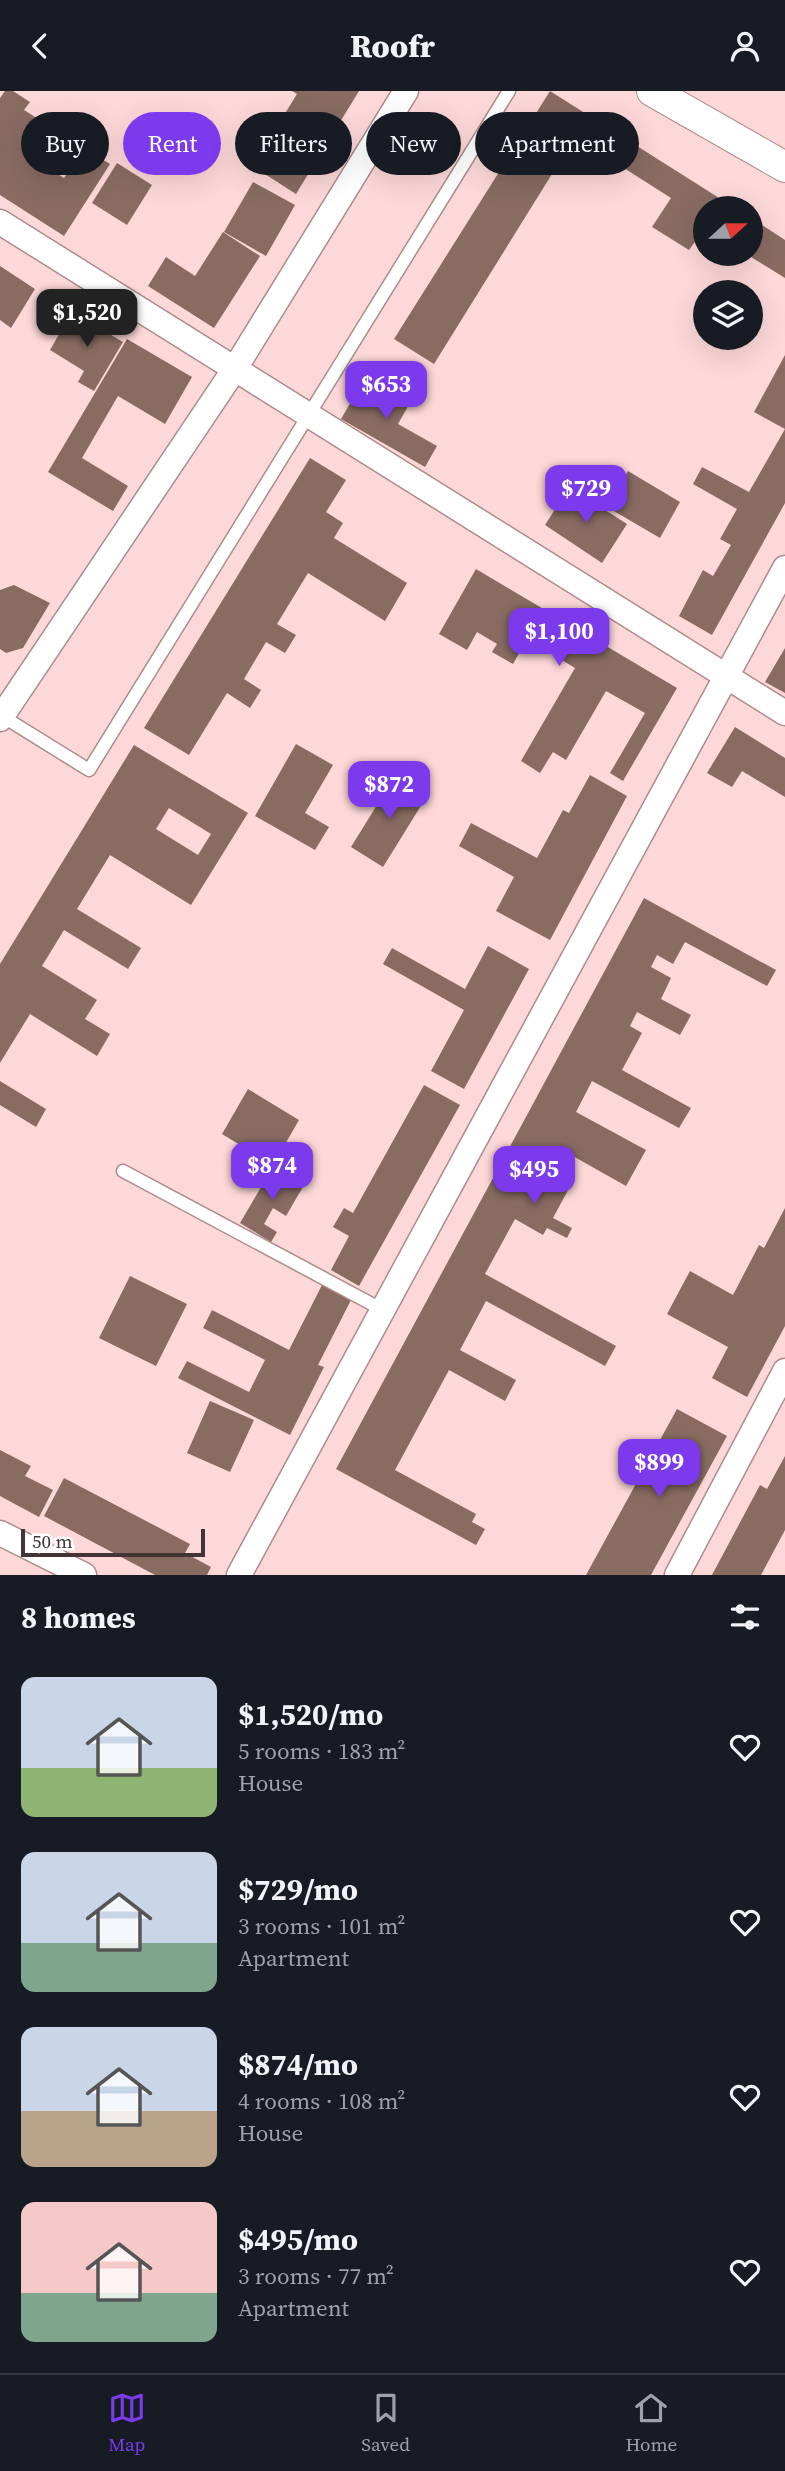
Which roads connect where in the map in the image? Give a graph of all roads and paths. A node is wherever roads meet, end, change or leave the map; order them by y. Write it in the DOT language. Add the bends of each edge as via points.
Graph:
graph roads {
  1 [pos="406,91"];
  2 [pos="509,91"];
  3 [pos="652,91"];
  4 [pos="785,167"];
  5 [pos="0,222"];
  6 [pos="234,370"];
  7 [pos="308,416"];
  8 [pos="785,568"];
  9 [pos="727,677"];
  10 [pos="785,713"];
  11 [pos="1,717"];
  12 [pos="123,1171"];
  13 [pos="383,1310"];
  14 [pos="785,1371"];
  15 [pos="0,1533"];
  16 [pos="84,1575"];
  17 [pos="239,1575"];
  18 [pos="677,1575"];
  1 -- 6 [label="street"];
  2 -- 7 [label="lane"];
  3 -- 4 [label="street"];
  5 -- 6 [label="street"];
  6 -- 7 [label="street"];
  6 -- 11 [label="street"];
  7 -- 9 [label="street"];
  7 -- 11 [label="lane" via="89,770"];
  8 -- 9 [label="street"];
  9 -- 10 [label="street"];
  9 -- 13 [label="street"];
  12 -- 13 [label="lane"];
  13 -- 17 [label="street"];
  14 -- 18 [label="street"];
  15 -- 16 [label="street"];
}
